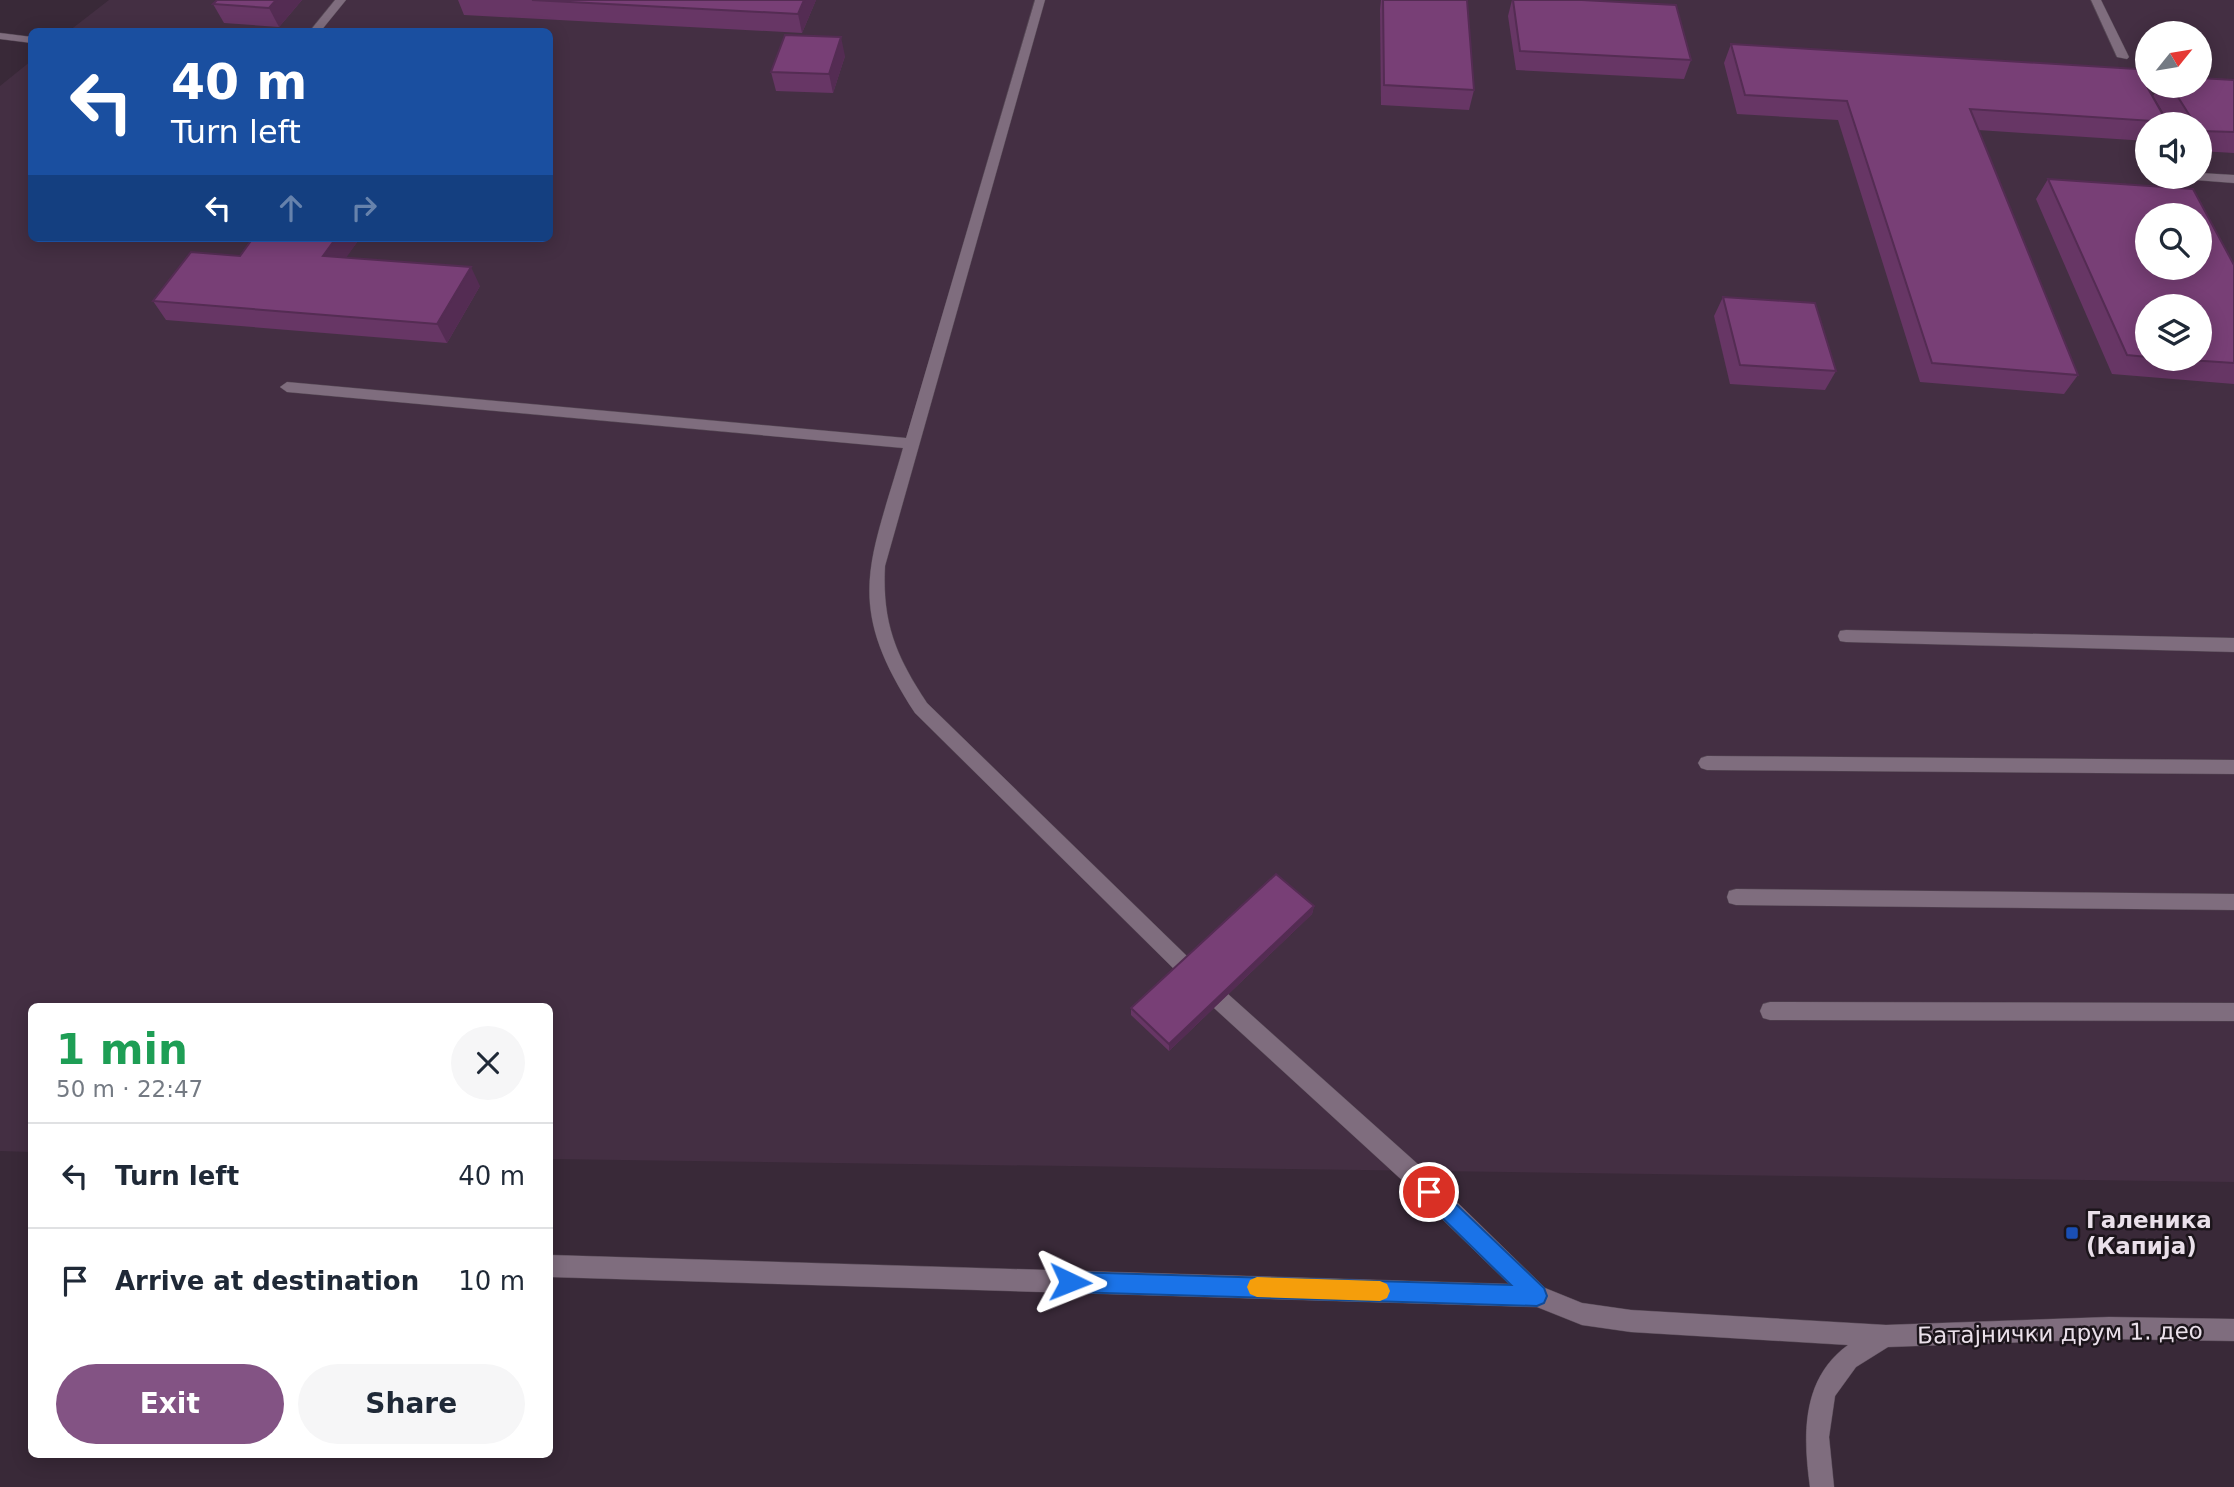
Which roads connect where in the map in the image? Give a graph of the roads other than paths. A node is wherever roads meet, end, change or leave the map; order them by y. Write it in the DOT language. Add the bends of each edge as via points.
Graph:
graph roads {
  1 [pos="341,0"];
  2 [pos="1040,0"];
  3 [pos="2096,0"];
  4 [pos="317,28"];
  5 [pos="0,36"];
  6 [pos="28,40"];
  7 [pos="2123,57"];
  8 [pos="2212,178"];
  9 [pos="2234,179"];
  10 [pos="287,387"];
  11 [pos="913,443"];
  12 [pos="1846,636"];
  13 [pos="2234,645"];
  14 [pos="1707,763"];
  15 [pos="2234,767"];
  16 [pos="1736,897"];
  17 [pos="2234,902"];
  18 [pos="1184,966"];
  19 [pos="1221,1001"];
  20 [pos="1770,1011"];
  21 [pos="2234,1012"];
  22 [pos="553,1266"];
  23 [pos="1537,1296"];
  24 [pos="2234,1330"];
  25 [pos="1886,1336"];
  26 [pos="1822,1487"];
  1 -- 4 [label="street"];
  2 -- 11 [label="street"];
  3 -- 7 [label="street"];
  5 -- 6 [label="street"];
  8 -- 9 [label="street"];
  10 -- 11 [label="street"];
  11 -- 18 [label="street" via="877,566 875,589 878,623 894,667 921,708"];
  12 -- 13 [label="street"];
  14 -- 15 [label="street"];
  16 -- 17 [label="street"];
  19 -- 23 [label="street" via="1412,1174"];
  20 -- 21 [label="street"];
  22 -- 23 [label="street"];
  23 -- 25 [label="street, Батајнички друм 1. део" via="1582,1314 1631,1321"];
  24 -- 25 [label="street, Батајнички друм 1. део" via="2109,1328"];
  25 -- 26 [label="street" via="1846,1361 1828,1383 1815,1436"];
}
